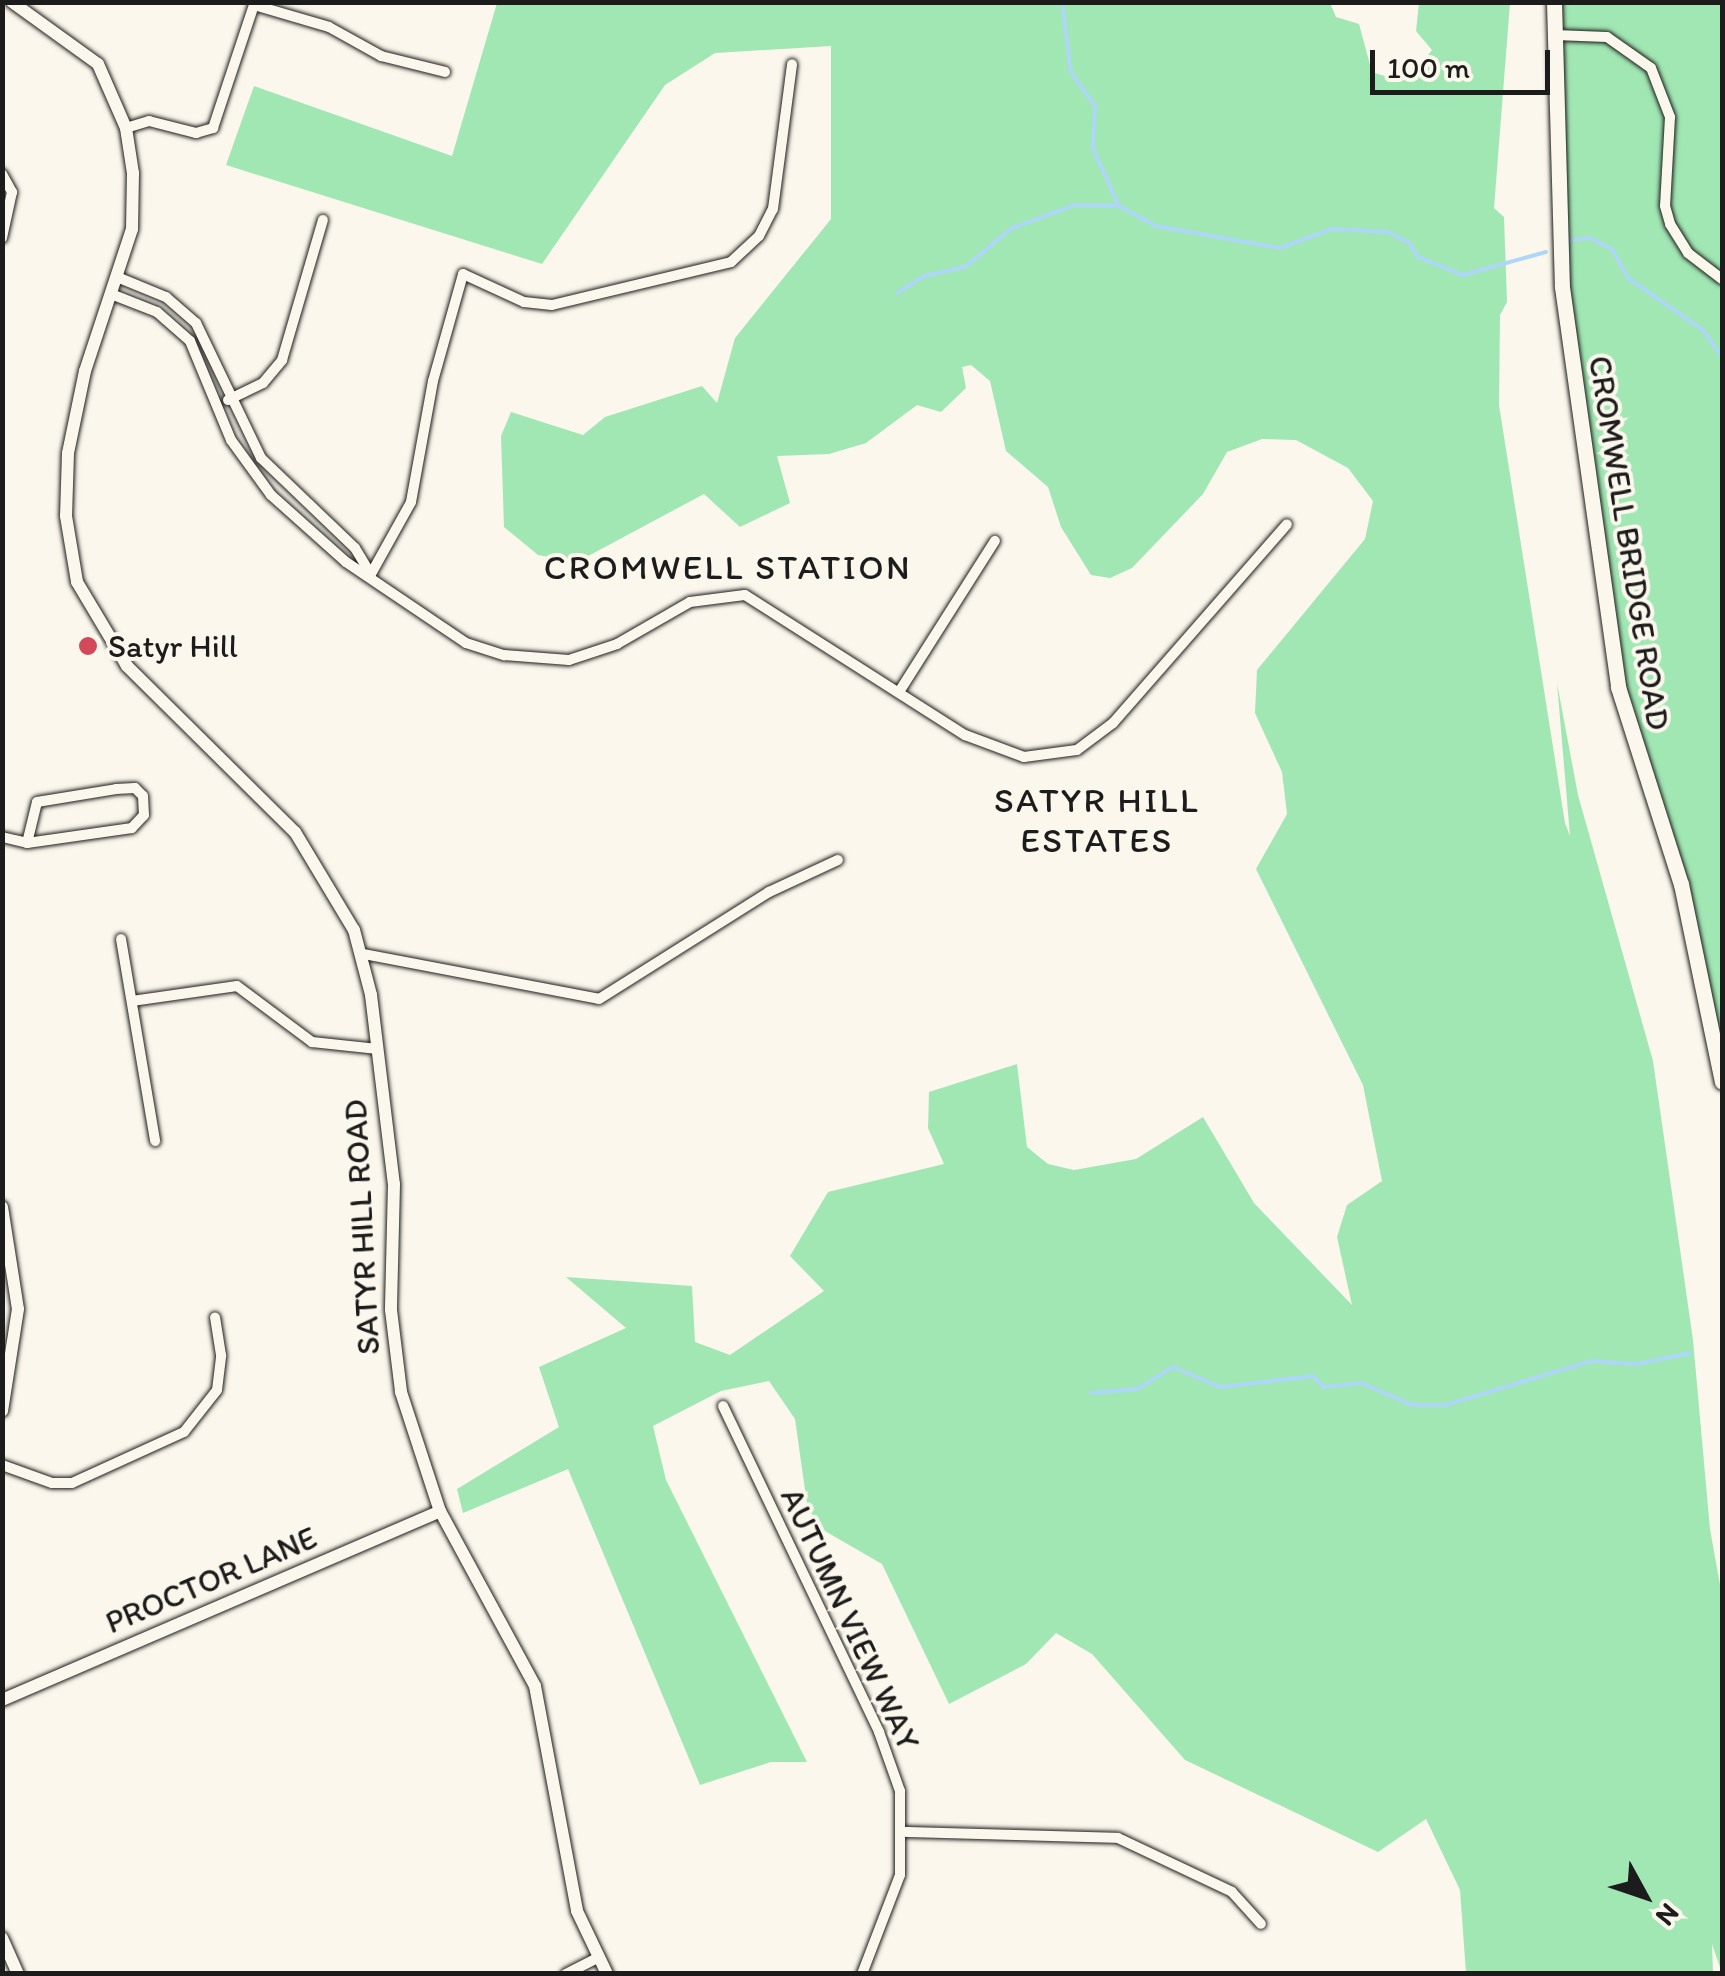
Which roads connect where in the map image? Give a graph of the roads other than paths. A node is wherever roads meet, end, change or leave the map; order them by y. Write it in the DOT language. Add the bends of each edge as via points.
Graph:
graph roads {
  1 [pos="12,2"];
  2 [pos="1554,2"];
  3 [pos="254,4"];
  4 [pos="1554,35"];
  5 [pos="792,64"];
  6 [pos="445,72"];
  7 [pos="126,128"];
  8 [pos="2,174"];
  9 [pos="323,220"];
  10 [pos="2,238"];
  11 [pos="117,277"];
  12 [pos="1722,279"];
  13 [pos="111,294"];
  14 [pos="232,398"];
  15 [pos="218,404"];
  16 [pos="1287,524"];
  17 [pos="996,541"];
  18 [pos="370,574"];
  19 [pos="898,692"];
  20 [pos="2,837"];
  21 [pos="26,843"];
  22 [pos="838,860"];
  23 [pos="120,939"];
  24 [pos="364,954"];
  25 [pos="132,1001"];
  26 [pos="378,1049"];
  27 [pos="1722,1082"];
  28 [pos="154,1141"];
  29 [pos="3,1207"];
  30 [pos="214,1317"];
  31 [pos="10,1336"];
  32 [pos="723,1406"];
  33 [pos="2,1411"];
  34 [pos="2,1465"];
  35 [pos="440,1511"];
  36 [pos="2,1700"];
  37 [pos="904,1832"];
  38 [pos="1261,1924"];
  39 [pos="2,1938"];
  40 [pos="596,1959"];
  41 [pos="18,1974"];
  42 [pos="566,1974"];
  43 [pos="607,1974"];
  44 [pos="862,1974"];
  1 -- 7 [label="street, SATYR HILL ROAD" via="92,56"];
  2 -- 4 [label="main road, CROMWELL BRIDGE ROAD"];
  3 -- 6 [label="street" via="329,27 381,56"];
  3 -- 7 [label="street" via="213,128 196,133 149,121"];
  4 -- 12 [label="street" via="1608,37 1652,68 1670,117 1664,206 1688,253"];
  4 -- 27 [label="main road, CROMWELL BRIDGE ROAD" via="1562,287 1618,687 1682,884"];
  5 -- 18 [label="street" via="773,209 760,236 731,262 552,305 524,302 463,274 433,381 411,502"];
  7 -- 11 [label="street, SATYR HILL ROAD" via="134,212"];
  8 -- 10 [label="street" via="12,192"];
  9 -- 14 [label="street" via="282,360 263,382"];
  11 -- 13 [label="street, SATYR HILL ROAD"];
  11 -- 14 [label="street" via="166,297 196,322"];
  13 -- 15 [label="street" via="179,328 202,361"];
  13 -- 24 [label="street, SATYR HILL ROAD" via="68,452 66,516 77,582 120,658 301,840"];
  14 -- 15 [label="street"];
  14 -- 18 [label="street" via="272,474 355,548"];
  15 -- 18 [label="street" via="244,462 271,495 346,562"];
  16 -- 19 [label="street" via="1113,723 1078,750 1024,757 1001,752"];
  17 -- 19 [label="street"];
  18 -- 19 [label="street" via="466,643 545,660 617,644 690,602 745,595"];
  20 -- 21 [label="street"];
  21 -- 21 [label="street" via="37,802 116,789 135,788 143,796 144,815 132,828"];
  22 -- 24 [label="street" via="769,892 599,999"];
  23 -- 25 [label="street"];
  24 -- 26 [label="street, SATYR HILL ROAD"];
  25 -- 26 [label="street" via="237,986 312,1042"];
  25 -- 28 [label="street"];
  26 -- 35 [label="street, SATYR HILL ROAD" via="395,1199 396,1359"];
  29 -- 31 [label="street" via="14,1265"];
  30 -- 34 [label="street" via="218,1390 184,1432 72,1483"];
  31 -- 33 [label="street"];
  32 -- 37 [label="street, AUTUMN VIEW WAY" via="889,1754"];
  35 -- 36 [label="street, PROCTOR LANE"];
  35 -- 40 [label="street, SATYR HILL ROAD" via="536,1686 577,1911"];
  37 -- 38 [label="street" via="1118,1838 1219,1884"];
  37 -- 44 [label="street, AUTUMN VIEW WAY" via="894,1894"];
  39 -- 41 [label="street"];
  40 -- 42 [label="street"];
  40 -- 43 [label="street, SATYR HILL ROAD"];
}
